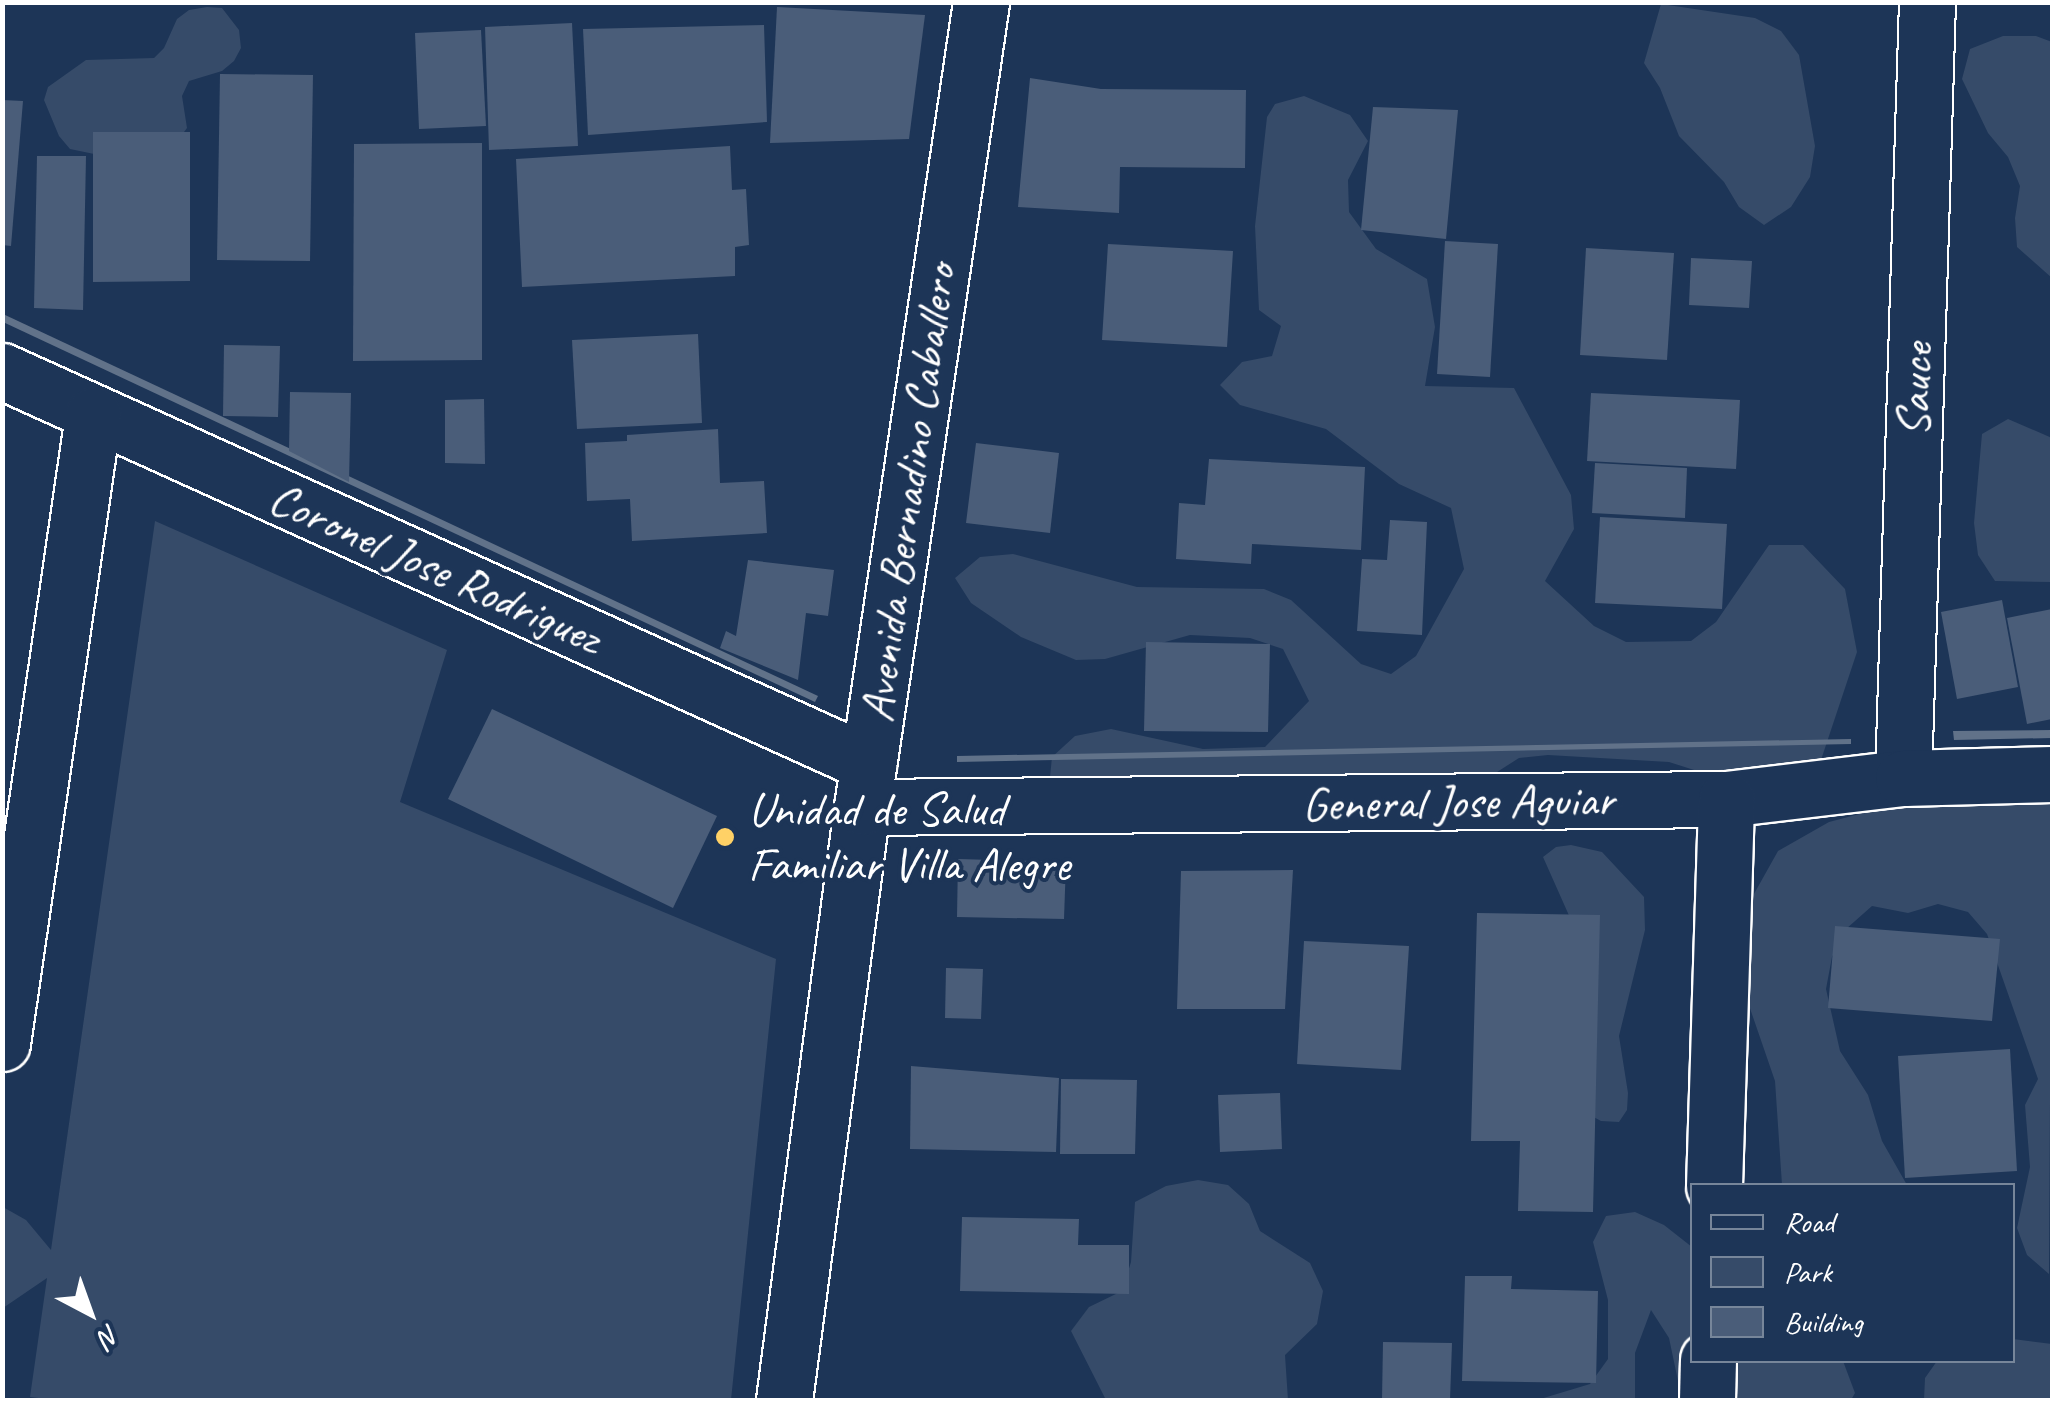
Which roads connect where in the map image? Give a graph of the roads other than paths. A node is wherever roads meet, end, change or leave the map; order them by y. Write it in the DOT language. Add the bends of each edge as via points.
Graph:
graph roads {
  1 [pos="981,2"];
  2 [pos="1927,2"];
  3 [pos="2,371"];
  4 [pos="94,415"];
  5 [pos="2052,774"];
  6 [pos="1903,778"];
  7 [pos="865,785"];
  8 [pos="1726,799"];
  9 [pos="2,1043"];
  10 [pos="1714,1183"];
  11 [pos="1708,1363"];
  12 [pos="784,1400"];
  13 [pos="1707,1400"];
  1 -- 7 [label="street, Avenida Bernadino Caballero"];
  2 -- 6 [label="street, Sauce"];
  3 -- 4 [label="street, Coronel Jose Rodriguez"];
  4 -- 7 [label="street, Coronel Jose Rodriguez"];
  4 -- 9 [label="street"];
  5 -- 6 [label="street, General Jose Aguiar"];
  6 -- 8 [label="street, General Jose Aguiar"];
  7 -- 8 [label="street, General Jose Aguiar"];
  7 -- 12 [label="street, Avenida Bernadino Caballero"];
  8 -- 10 [label="street"];
  11 -- 13 [label="street"];
}
